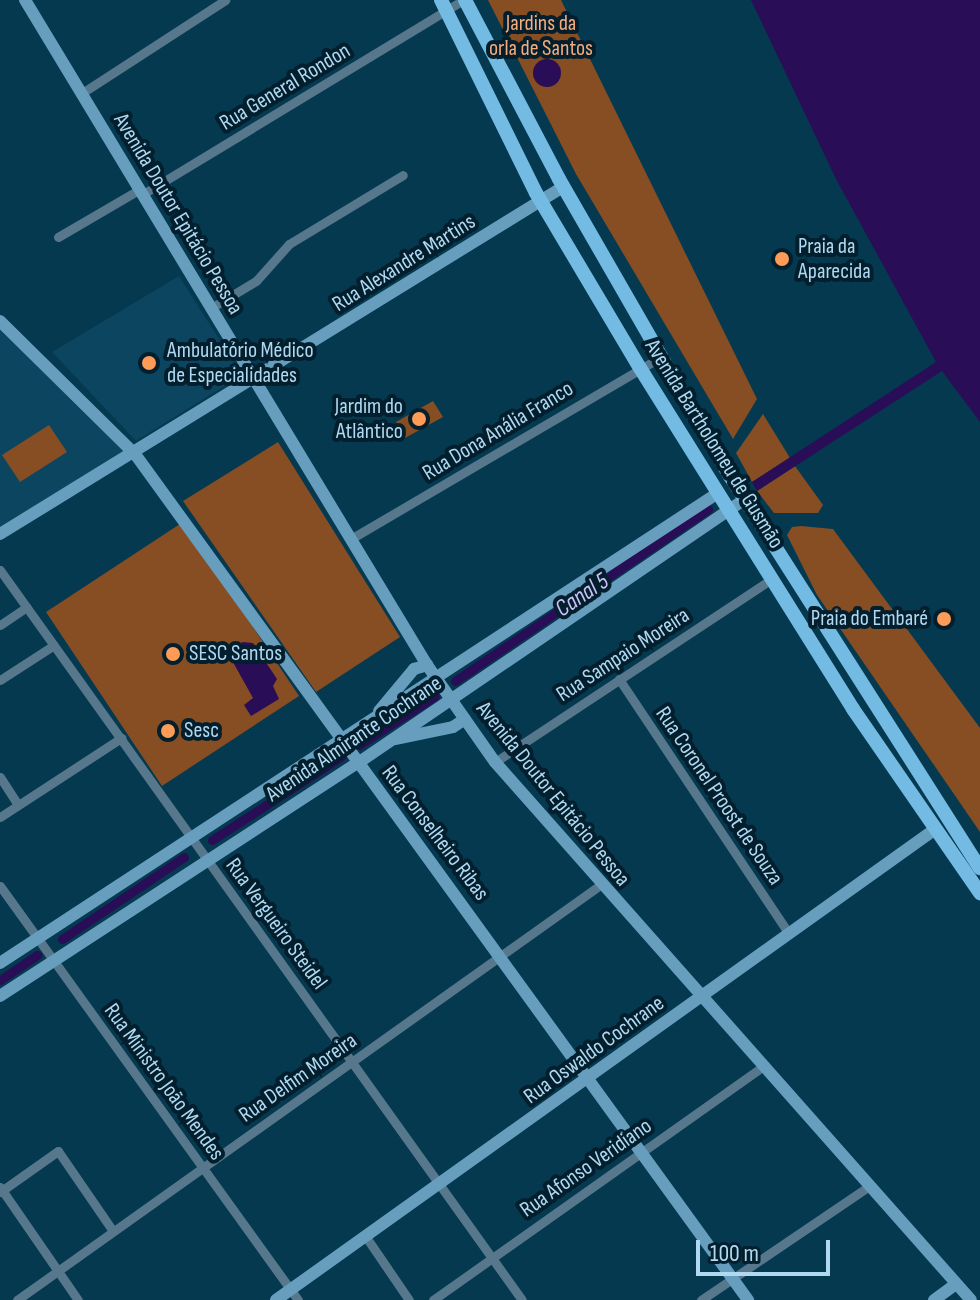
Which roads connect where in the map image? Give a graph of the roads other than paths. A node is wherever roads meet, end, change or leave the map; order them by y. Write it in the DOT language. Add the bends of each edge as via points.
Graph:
graph roads {
  1 [pos="25,0"];
  2 [pos="225,0"];
  3 [pos="464,0"];
  4 [pos="443,5"];
  5 [pos="82,93"];
  6 [pos="403,175"];
  7 [pos="563,187"];
  8 [pos="141,192"];
  9 [pos="541,201"];
  10 [pos="58,237"];
  11 [pos="211,308"];
  12 [pos="0,321"];
  13 [pos="661,357"];
  14 [pos="640,368"];
  15 [pos="256,380"];
  16 [pos="135,454"];
  17 [pos="718,493"];
  18 [pos="744,500"];
  19 [pos="728,509"];
  20 [pos="0,534"];
  21 [pos="354,537"];
  22 [pos="0,570"];
  23 [pos="772,579"];
  24 [pos="27,607"];
  25 [pos="0,625"];
  26 [pos="54,645"];
  27 [pos="427,665"];
  28 [pos="619,679"];
  29 [pos="0,680"];
  30 [pos="444,689"];
  31 [pos="372,719"];
  32 [pos="465,719"];
  33 [pos="121,738"];
  34 [pos="342,741"];
  35 [pos="388,741"];
  36 [pos="357,762"];
  37 [pos="495,762"];
  38 [pos="0,777"];
  39 [pos="18,805"];
  40 [pos="0,817"];
  41 [pos="934,830"];
  42 [pos="191,837"];
  43 [pos="206,858"];
  44 [pos="980,868"];
  45 [pos="600,885"];
  46 [pos="0,886"];
  47 [pos="980,893"];
  48 [pos="789,934"];
  49 [pos="39,940"];
  50 [pos="502,957"];
  51 [pos="53,959"];
  52 [pos="0,963"];
  53 [pos="0,996"];
  54 [pos="701,997"];
  55 [pos="353,1062"];
  56 [pos="762,1067"];
  57 [pos="590,1080"];
  58 [pos="641,1150"];
  59 [pos="203,1166"];
  60 [pos="439,1185"];
  61 [pos="871,1185"];
  62 [pos="1,1190"];
  63 [pos="113,1231"];
  64 [pos="366,1237"];
  65 [pos="492,1257"];
  66 [pos="57,1272"];
  67 [pos="733,1278"];
  68 [pos="956,1284"];
  69 [pos="294,1295"];
  70 [pos="976,1299"];
  71 [pos="17,1300"];
  72 [pos="78,1300"];
  73 [pos="276,1300"];
  74 [pos="409,1300"];
  75 [pos="433,1300"];
  76 [pos="522,1300"];
  77 [pos="701,1300"];
  78 [pos="748,1300"];
  79 [pos="934,1300"];
  1 -- 5 [label="main road, Avenida Doutor Epitácio Pessoa"];
  2 -- 5 [label="street"];
  3 -- 4 [label="street, Rua General Rondon"];
  3 -- 7 [label="main road, Avenida Bartholomeu de Gusmão"];
  4 -- 8 [label="street, Rua General Rondon"];
  4 -- 9 [label="main road, Avenida Bartholomeu de Gusmão"];
  5 -- 8 [label="main road, Avenida Doutor Epitácio Pessoa"];
  6 -- 11 [label="street" via="289,244 256,281"];
  7 -- 9 [label="main road, Rua Alexandre Martins"];
  7 -- 13 [label="main road, Avenida Bartholomeu de Gusmão"];
  8 -- 10 [label="street, Rua General Rondon"];
  8 -- 11 [label="main road, Avenida Doutor Epitácio Pessoa"];
  9 -- 14 [label="main road, Avenida Bartholomeu de Gusmão"];
  9 -- 15 [label="main road, Rua Alexandre Martins"];
  11 -- 15 [label="main road, Avenida Doutor Epitácio Pessoa"];
  12 -- 16 [label="main road, Rua Conselheiro Ribas"];
  13 -- 14 [label="street, Rua Dona Anália Franco"];
  13 -- 18 [label="main road, Avenida Bartholomeu de Gusmão"];
  14 -- 17 [label="main road, Avenida Bartholomeu de Gusmão"];
  14 -- 21 [label="street, Rua Dona Anália Franco"];
  15 -- 16 [label="main road, Rua Alexandre Martins"];
  15 -- 21 [label="main road, Avenida Doutor Epitácio Pessoa"];
  16 -- 20 [label="main road, Rua Alexandre Martins"];
  16 -- 34 [label="main road, Rua Conselheiro Ribas"];
  17 -- 19 [label="main road, Avenida Bartholomeu de Gusmão"];
  17 -- 30 [label="main road, Avenida Almirante Cochrane"];
  18 -- 19 [label="main road, Avenida Almirante Cochrane"];
  18 -- 44 [label="main road, Avenida Bartholomeu de Gusmão"];
  19 -- 23 [label="main road, Avenida Bartholomeu de Gusmão"];
  19 -- 30 [label="main road, Avenida Almirante Cochrane"];
  21 -- 27 [label="main road, Avenida Doutor Epitácio Pessoa"];
  22 -- 24 [label="street, Rua Vergueiro Steidel"];
  23 -- 28 [label="street, Rua Sampaio Moreira"];
  23 -- 41 [label="main road, Avenida Bartholomeu de Gusmão"];
  24 -- 25 [label="street"];
  24 -- 26 [label="street, Rua Vergueiro Steidel"];
  26 -- 29 [label="street"];
  26 -- 33 [label="street, Rua Vergueiro Steidel"];
  27 -- 30 [label="main road, Avenida Doutor Epitácio Pessoa"];
  27 -- 31 [label="main road" via="414,669"];
  28 -- 37 [label="street, Rua Sampaio Moreira"];
  28 -- 48 [label="street, Rua Coronel Proost de Souza"];
  30 -- 31 [label="main road, Avenida Almirante Cochrane"];
  30 -- 32 [label="main road, Avenida Doutor Epitácio Pessoa"];
  30 -- 35 [label="main road, Avenida Almirante Cochrane"];
  31 -- 34 [label="main road, Avenida Almirante Cochrane"];
  32 -- 35 [label="main road" via="453,727"];
  32 -- 37 [label="main road, Avenida Doutor Epitácio Pessoa"];
  33 -- 39 [label="street"];
  33 -- 42 [label="street, Rua Vergueiro Steidel"];
  34 -- 36 [label="main road, Rua Conselheiro Ribas"];
  34 -- 42 [label="main road, Avenida Almirante Cochrane"];
  35 -- 36 [label="main road, Avenida Almirante Cochrane"];
  36 -- 43 [label="main road, Avenida Almirante Cochrane"];
  36 -- 50 [label="main road, Rua Conselheiro Ribas"];
  37 -- 45 [label="main road, Avenida Doutor Epitácio Pessoa"];
  38 -- 39 [label="street"];
  39 -- 40 [label="street"];
  41 -- 47 [label="main road, Avenida Bartholomeu de Gusmão"];
  41 -- 48 [label="main road, Rua Oswaldo Cochrane"];
  42 -- 43 [label="street, Rua Vergueiro Steidel"];
  42 -- 49 [label="main road, Avenida Almirante Cochrane"];
  43 -- 51 [label="main road, Avenida Almirante Cochrane"];
  43 -- 55 [label="street, Rua Vergueiro Steidel"];
  45 -- 50 [label="street, Rua Delfim Moreira"];
  45 -- 54 [label="main road, Avenida Doutor Epitácio Pessoa"];
  46 -- 49 [label="street, Rua Ministro João Mendes"];
  48 -- 54 [label="main road, Rua Oswaldo Cochrane"];
  49 -- 51 [label="street, Rua Ministro João Mendes"];
  49 -- 52 [label="main road, Avenida Almirante Cochrane"];
  50 -- 55 [label="street, Rua Delfim Moreira"];
  50 -- 57 [label="main road, Rua Conselheiro Ribas"];
  51 -- 53 [label="main road, Avenida Almirante Cochrane"];
  51 -- 59 [label="street, Rua Ministro João Mendes"];
  54 -- 56 [label="main road, Avenida Doutor Epitácio Pessoa"];
  54 -- 57 [label="main road, Rua Oswaldo Cochrane"];
  55 -- 59 [label="street, Rua Delfim Moreira"];
  55 -- 60 [label="street, Rua Vergueiro Steidel"];
  56 -- 58 [label="street, Rua Afonso Veridiano"];
  56 -- 61 [label="main road, Avenida Doutor Epitácio Pessoa"];
  57 -- 58 [label="main road, Rua Conselheiro Ribas"];
  57 -- 60 [label="main road, Rua Oswaldo Cochrane"];
  58 -- 65 [label="street, Rua Afonso Veridiano"];
  58 -- 67 [label="main road, Rua Conselheiro Ribas"];
  59 -- 63 [label="street, Rua Delfim Moreira"];
  59 -- 69 [label="street, Rua Ministro João Mendes"];
  60 -- 64 [label="main road, Rua Oswaldo Cochrane"];
  60 -- 65 [label="street, Rua Vergueiro Steidel"];
  61 -- 67 [label="street"];
  61 -- 68 [label="main road, Avenida Doutor Epitácio Pessoa"];
  62 -- 63 [label="street" via="58,1151"];
  62 -- 66 [label="street"];
  63 -- 66 [label="street, Rua Delfim Moreira"];
  64 -- 69 [label="main road, Rua Oswaldo Cochrane"];
  64 -- 74 [label="street"];
  65 -- 75 [label="street, Rua Afonso Veridiano"];
  65 -- 76 [label="street, Rua Vergueiro Steidel"];
  66 -- 71 [label="street, Rua Delfim Moreira"];
  66 -- 72 [label="street"];
  67 -- 77 [label="street"];
  67 -- 78 [label="main road, Rua Conselheiro Ribas"];
  68 -- 70 [label="main road, Avenida Doutor Epitácio Pessoa"];
  68 -- 79 [label="main road"];
  69 -- 73 [label="main road, Rua Oswaldo Cochrane"];
}
